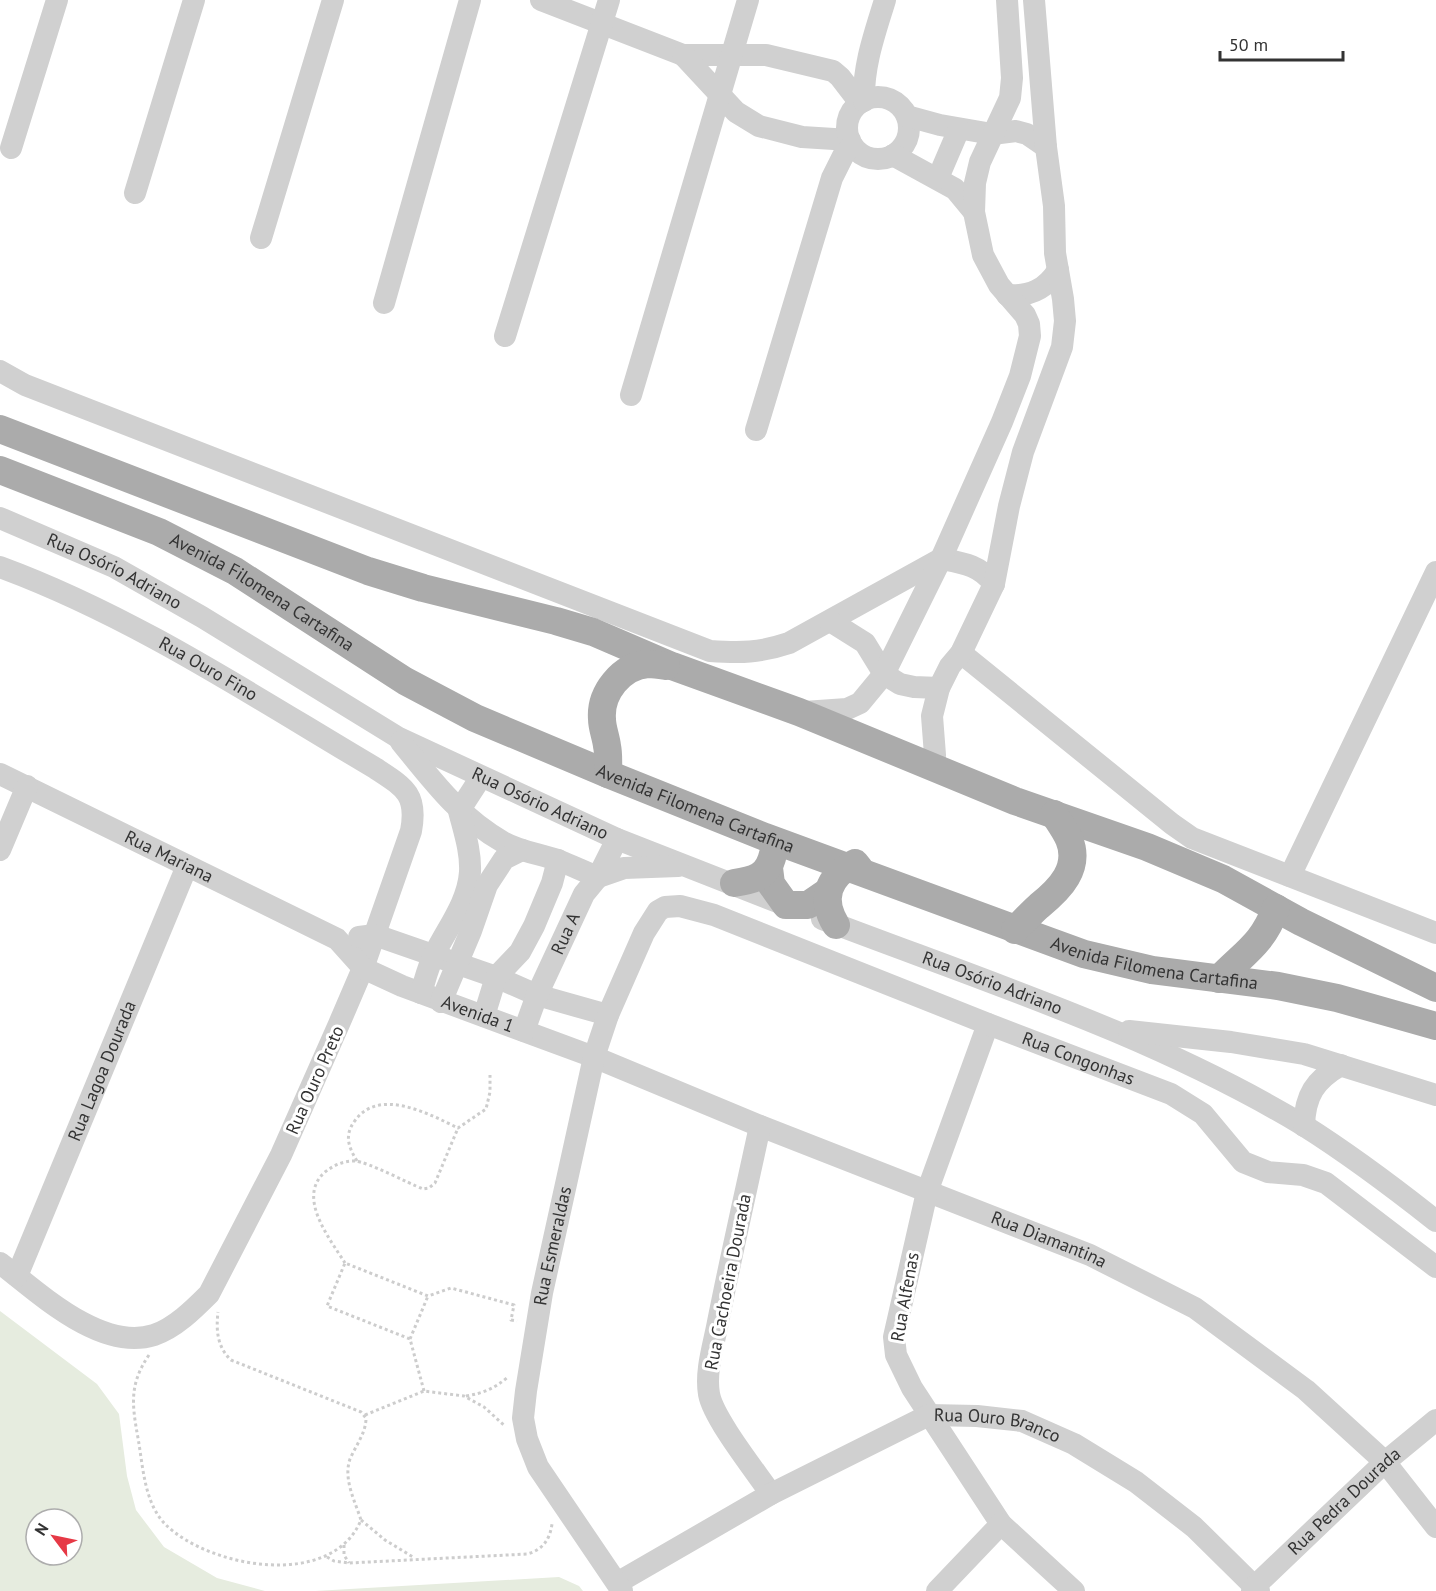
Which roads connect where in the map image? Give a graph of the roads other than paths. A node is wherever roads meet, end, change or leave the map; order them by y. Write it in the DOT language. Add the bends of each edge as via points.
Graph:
graph roads {
  1 [pos="57,0"];
  2 [pos="194,0"];
  3 [pos="333,0"];
  4 [pos="470,0"];
  5 [pos="542,0"];
  6 [pos="609,0"];
  7 [pos="748,0"];
  8 [pos="885,0"];
  9 [pos="1006,0"];
  10 [pos="1034,0"];
  11 [pos="603,23"];
  12 [pos="733,54"];
  13 [pos="683,55"];
  14 [pos="720,93"];
  15 [pos="862,102"];
  16 [pos="907,116"];
  17 [pos="959,129"];
  18 [pos="992,134"];
  19 [pos="851,143"];
  20 [pos="1046,147"];
  21 [pos="11,148"];
  22 [pos="893,155"];
  23 [pos="938,178"];
  24 [pos="135,193"];
  25 [pos="974,212"];
  26 [pos="261,238"];
  27 [pos="1058,270"];
  28 [pos="1008,295"];
  29 [pos="384,303"];
  30 [pos="505,336"];
  31 [pos="0,371"];
  32 [pos="631,396"];
  33 [pos="0,429"];
  34 [pos="756,430"];
  35 [pos="0,470"];
  36 [pos="0,518"];
  37 [pos="941,560"];
  38 [pos="0,567"];
  39 [pos="1436,572"];
  40 [pos="994,584"];
  41 [pos="830,621"];
  42 [pos="961,653"];
  43 [pos="672,666"];
  44 [pos="884,674"];
  45 [pos="939,688"];
  46 [pos="799,712"];
  47 [pos="399,738"];
  48 [pos="934,768"];
  49 [pos="0,774"];
  50 [pos="608,774"];
  51 [pos="481,777"];
  52 [pos="27,786"];
  53 [pos="407,791"];
  54 [pos="459,811"];
  55 [pos="1054,814"];
  56 [pos="765,837"];
  57 [pos="617,839"];
  58 [pos="0,850"];
  59 [pos="522,850"];
  60 [pos="558,860"];
  61 [pos="187,866"];
  62 [pos="689,866"];
  63 [pos="769,868"];
  64 [pos="863,873"];
  65 [pos="1290,876"];
  66 [pos="598,877"];
  67 [pos="734,883"];
  68 [pos="828,892"];
  69 [pos="786,905"];
  70 [pos="680,906"];
  71 [pos="1276,908"];
  72 [pos="836,925"];
  73 [pos="1016,930"];
  74 [pos="1436,933"];
  75 [pos="375,935"];
  76 [pos="337,939"];
  77 [pos="434,955"];
  78 [pos="456,963"];
  79 [pos="363,968"];
  80 [pos="496,977"];
  81 [pos="1219,979"];
  82 [pos="1436,988"];
  83 [pos="537,995"];
  84 [pos="431,998"];
  85 [pos="608,1015"];
  86 [pos="484,1016"];
  87 [pos="988,1024"];
  88 [pos="1436,1026"];
  89 [pos="1110,1029"];
  90 [pos="524,1031"];
  91 [pos="594,1057"];
  92 [pos="1341,1065"];
  93 [pos="1436,1095"];
  94 [pos="760,1126"];
  95 [pos="1304,1126"];
  96 [pos="927,1192"];
  97 [pos="1436,1221"];
  98 [pos="1436,1267"];
  99 [pos="9,1269"];
  100 [pos="929,1415"];
  101 [pos="1436,1420"];
  102 [pos="1385,1462"];
  103 [pos="771,1494"];
  104 [pos="1000,1524"];
  105 [pos="1436,1527"];
  106 [pos="619,1587"];
  107 [pos="1255,1589"];
  108 [pos="937,1591"];
  109 [pos="1074,1591"];
  1 -- 21 [label="street"];
  2 -- 24 [label="street"];
  3 -- 26 [label="street"];
  4 -- 29 [label="street"];
  5 -- 11 [label="street"];
  6 -- 11 [label="street"];
  7 -- 12 [label="street"];
  8 -- 15 [label="street" via="867,64"];
  9 -- 18 [label="street" via="1010,98"];
  10 -- 20 [label="street"];
  11 -- 13 [label="street"];
  11 -- 30 [label="street"];
  12 -- 13 [label="street"];
  12 -- 14 [label="street"];
  12 -- 15 [label="street" via="766,55 833,71"];
  13 -- 14 [label="street"];
  14 -- 19 [label="street" via="736,112 759,126"];
  14 -- 32 [label="street"];
  15 -- 16 [label="street" via="874,97 894,101"];
  15 -- 19 [label="street" via="849,120"];
  16 -- 17 [label="street"];
  16 -- 22 [label="street" via="907,139"];
  17 -- 18 [label="street"];
  17 -- 23 [label="street"];
  18 -- 20 [label="street" via="1027,134"];
  18 -- 25 [label="street" via="975,183"];
  19 -- 22 [label="street" via="860,154 871,158"];
  19 -- 34 [label="street" via="832,178"];
  20 -- 27 [label="street"];
  22 -- 23 [label="street"];
  23 -- 25 [label="street" via="956,189"];
  25 -- 28 [label="street" via="983,255"];
  27 -- 28 [label="street" via="1037,291"];
  27 -- 40 [label="street" via="1064,299 1062,347 1023,452"];
  28 -- 37 [label="street" via="1029,324 1030,336 1020,376"];
  31 -- 41 [label="street" via="25,385 710,651 765,651"];
  33 -- 43 [label="main road" via="368,571 593,632"];
  35 -- 50 [label="main road, Avenida Filomena Cartafina" via="159,532 235,570 405,681 475,718"];
  36 -- 47 [label="street, Rua Osório Adriano" via="123,573"];
  37 -- 40 [label="street" via="979,568"];
  37 -- 41 [label="street"];
  37 -- 44 [label="street"];
  38 -- 53 [label="street, Rua Ouro Fino" via="91,605 150,636 375,768"];
  39 -- 65 [label="street"];
  40 -- 42 [label="street"];
  41 -- 44 [label="street" via="865,643"];
  42 -- 45 [label="street"];
  42 -- 65 [label="street" via="1192,838"];
  43 -- 46 [label="main road"];
  43 -- 50 [label="main road" via="638,666 619,676 609,688 602,708"];
  44 -- 45 [label="street" via="900,684"];
  44 -- 46 [label="street" via="860,703 847,709"];
  45 -- 48 [label="street" via="932,716"];
  46 -- 48 [label="main road"];
  47 -- 51 [label="street, Rua Osório Adriano"];
  47 -- 54 [label="street"];
  48 -- 55 [label="main road"];
  49 -- 52 [label="street, Rua Mariana"];
  50 -- 56 [label="main road, Avenida Filomena Cartafina"];
  51 -- 54 [label="street"];
  51 -- 57 [label="street, Rua Osório Adriano"];
  52 -- 58 [label="street"];
  52 -- 61 [label="street, Rua Mariana"];
  53 -- 75 [label="street, Rua Ouro Preto" via="414,814 411,831"];
  54 -- 59 [label="street"];
  54 -- 77 [label="street" via="470,872 453,923"];
  55 -- 71 [label="main road" via="1169,856"];
  55 -- 73 [label="main road" via="1068,837 1071,870 1057,893"];
  56 -- 63 [label="main road" via="773,836"];
  56 -- 64 [label="main road, Avenida Filomena Cartafina"];
  57 -- 62 [label="street, Rua Osório Adriano"];
  57 -- 66 [label="street, Rua A"];
  59 -- 60 [label="street"];
  59 -- 78 [label="street" via="504,859 496,869"];
  60 -- 66 [label="street"];
  60 -- 80 [label="street, Rua A" via="534,926 520,952"];
  61 -- 76 [label="street, Rua Mariana"];
  61 -- 99 [label="street, Rua Lagoa Dourada"];
  62 -- 66 [label="street" via="624,868"];
  62 -- 67 [label="street, Rua Osório Adriano"];
  63 -- 67 [label="main road" via="753,880"];
  63 -- 69 [label="main road" via="771,884"];
  64 -- 68 [label="main road" via="855,863 849,866 836,877"];
  64 -- 73 [label="main road, Avenida Filomena Cartafina"];
  65 -- 74 [label="street"];
  66 -- 83 [label="street, Rua A" via="584,894"];
  67 -- 69 [label="street, Rua Osório Adriano"];
  68 -- 69 [label="main road" via="808,905"];
  68 -- 72 [label="main road" via="830,914"];
  69 -- 72 [label="street, Rua Osório Adriano"];
  70 -- 85 [label="street, Rua Esmeraldas" via="665,907 650,921"];
  70 -- 87 [label="street, Rua Congonhas" via="714,915"];
  71 -- 81 [label="main road" via="1263,937"];
  71 -- 82 [label="main road"];
  72 -- 89 [label="street, Rua Osório Adriano"];
  73 -- 81 [label="main road, Avenida Filomena Cartafina" via="1084,954 1152,970"];
  75 -- 76 [label="street"];
  75 -- 77 [label="street"];
  75 -- 79 [label="street, Rua Ouro Preto"];
  76 -- 79 [label="street, Rua Mariana"];
  77 -- 78 [label="street"];
  77 -- 84 [label="street"];
  78 -- 80 [label="street"];
  78 -- 84 [label="street"];
  79 -- 84 [label="street, Avenida 1"];
  79 -- 99 [label="street, Rua Ouro Preto" via="281,1155 224,1269 192,1312 152,1344 105,1334"];
  80 -- 83 [label="street"];
  80 -- 86 [label="street"];
  81 -- 88 [label="main road, Avenida Filomena Cartafina" via="1337,998"];
  83 -- 85 [label="street"];
  83 -- 90 [label="street, Rua A"];
  84 -- 86 [label="street, Avenida 1"];
  85 -- 91 [label="street, Rua Esmeraldas"];
  86 -- 90 [label="street, Avenida 1"];
  87 -- 96 [label="street, Rua Alfenas"];
  87 -- 98 [label="street, Rua Congonhas" via="1171,1094 1203,1114 1243,1162 1268,1172 1303,1175 1326,1183"];
  89 -- 92 [label="street, Rua Osório Adriano" via="1270,1048"];
  89 -- 95 [label="street, Rua Osório Adriano" via="1230,1085"];
  90 -- 91 [label="street, Avenida 1"];
  91 -- 94 [label="street, Rua Diamantina"];
  91 -- 106 [label="street, Rua Esmeraldas" via="542,1293 523,1418 538,1467"];
  92 -- 93 [label="street, Rua Osório Adriano"];
  92 -- 95 [label="street" via="1313,1088 1304,1110"];
  94 -- 96 [label="street, Rua Diamantina"];
  94 -- 103 [label="street, Rua Cachoeira Dourada" via="725,1285 709,1372 709,1394 728,1431"];
  95 -- 97 [label="street, Rua Osório Adriano"];
  96 -- 100 [label="street, Rua Alfenas" via="894,1337 901,1369"];
  96 -- 102 [label="street, Rua Diamantina" via="1090,1255 1196,1308 1306,1390"];
  100 -- 103 [label="street, Rua Ouro Branco"];
  100 -- 104 [label="street, Rua Alfenas"];
  100 -- 107 [label="street, Rua Ouro Branco" via="1022,1421 1074,1444 1112,1465 1194,1527"];
  101 -- 102 [label="street, Rua Pedra Dourada"];
  102 -- 105 [label="street, Rua Diamantina"];
  102 -- 107 [label="street, Rua Pedra Dourada"];
  103 -- 106 [label="street, Rua Ouro Branco"];
  104 -- 108 [label="street"];
  104 -- 109 [label="street, Rua Alfenas"];
}
